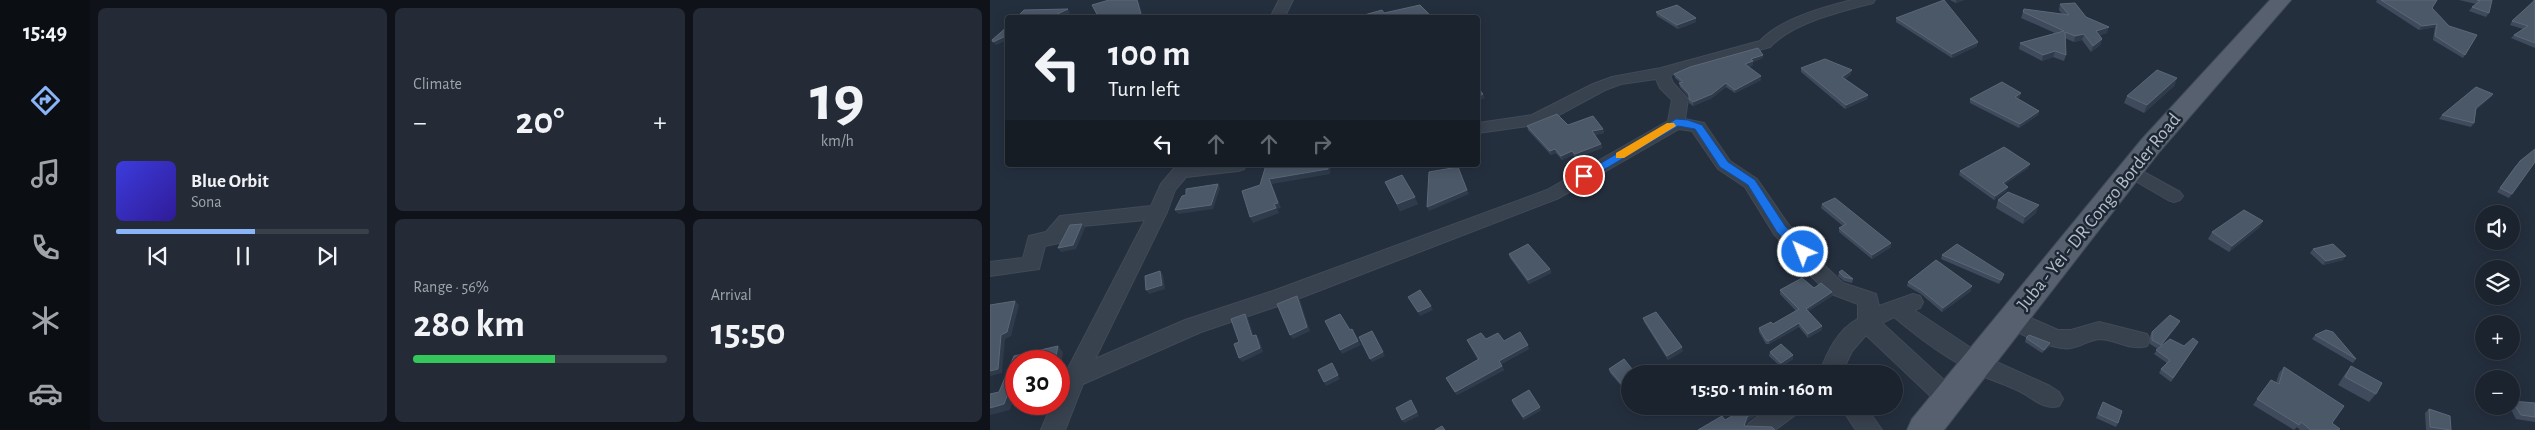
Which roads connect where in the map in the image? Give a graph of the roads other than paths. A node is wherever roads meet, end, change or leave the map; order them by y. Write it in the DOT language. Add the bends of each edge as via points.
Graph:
graph roads {
  1 [pos="1286,0"];
  2 [pos="1868,0"];
  3 [pos="2281,0"];
  4 [pos="1278,15"];
  5 [pos="1668,70"];
  6 [pos="1676,122"];
  7 [pos="1480,128"];
  8 [pos="1211,167"];
  9 [pos="1184,169"];
  10 [pos="2131,170"];
  11 [pos="2174,196"];
  12 [pos="1158,212"];
  13 [pos="990,270"];
  14 [pos="1905,304"];
  15 [pos="2012,318"];
  16 [pos="1868,321"];
  17 [pos="2138,340"];
  18 [pos="1976,363"];
  19 [pos="1833,365"];
  20 [pos="1074,378"];
  21 [pos="1949,399"];
  22 [pos="2051,399"];
  23 [pos="1777,415"];
  24 [pos="1858,415"];
  25 [pos="1053,430"];
  26 [pos="1756,430"];
  27 [pos="1870,430"];
  28 [pos="1924,430"];
  1 -- 4 [label="street"];
  2 -- 5 [label="street" via="1834,9 1774,33 1765,44"];
  3 -- 10 [label="main road, Juba - Yei - DR Congo Border Road"];
  5 -- 6 [label="street" via="1666,85 1680,99"];
  5 -- 7 [label="street" via="1618,80 1536,120"];
  6 -- 16 [label="street" via="1698,127 1724,165 1751,183 1781,229 1836,288 1869,300"];
  6 -- 20 [label="street" via="1554,194 1289,294 1193,326"];
  8 -- 9 [label="street"];
  9 -- 12 [label="street" via="1167,188"];
  10 -- 11 [label="street"];
  10 -- 15 [label="main road, Juba - Yei - DR Congo Border Road"];
  12 -- 13 [label="street" via="1067,221 1052,238 1036,241 1032,264"];
  12 -- 20 [label="street"];
  14 -- 16 [label="street"];
  14 -- 18 [label="street" via="1932,334"];
  15 -- 17 [label="street" via="2058,340 2072,339 2094,330"];
  15 -- 18 [label="main road, Juba - Yei - DR Congo Border Road"];
  16 -- 19 [label="street" via="1856,329 1838,353"];
  16 -- 21 [label="street"];
  18 -- 21 [label="main road, Juba - Yei - DR Congo Border Road"];
  18 -- 22 [label="street" via="2016,378"];
  20 -- 25 [label="street"];
  21 -- 28 [label="main road, Juba - Yei - DR Congo Border Road"];
  23 -- 26 [label="street"];
  24 -- 27 [label="street"];
}
